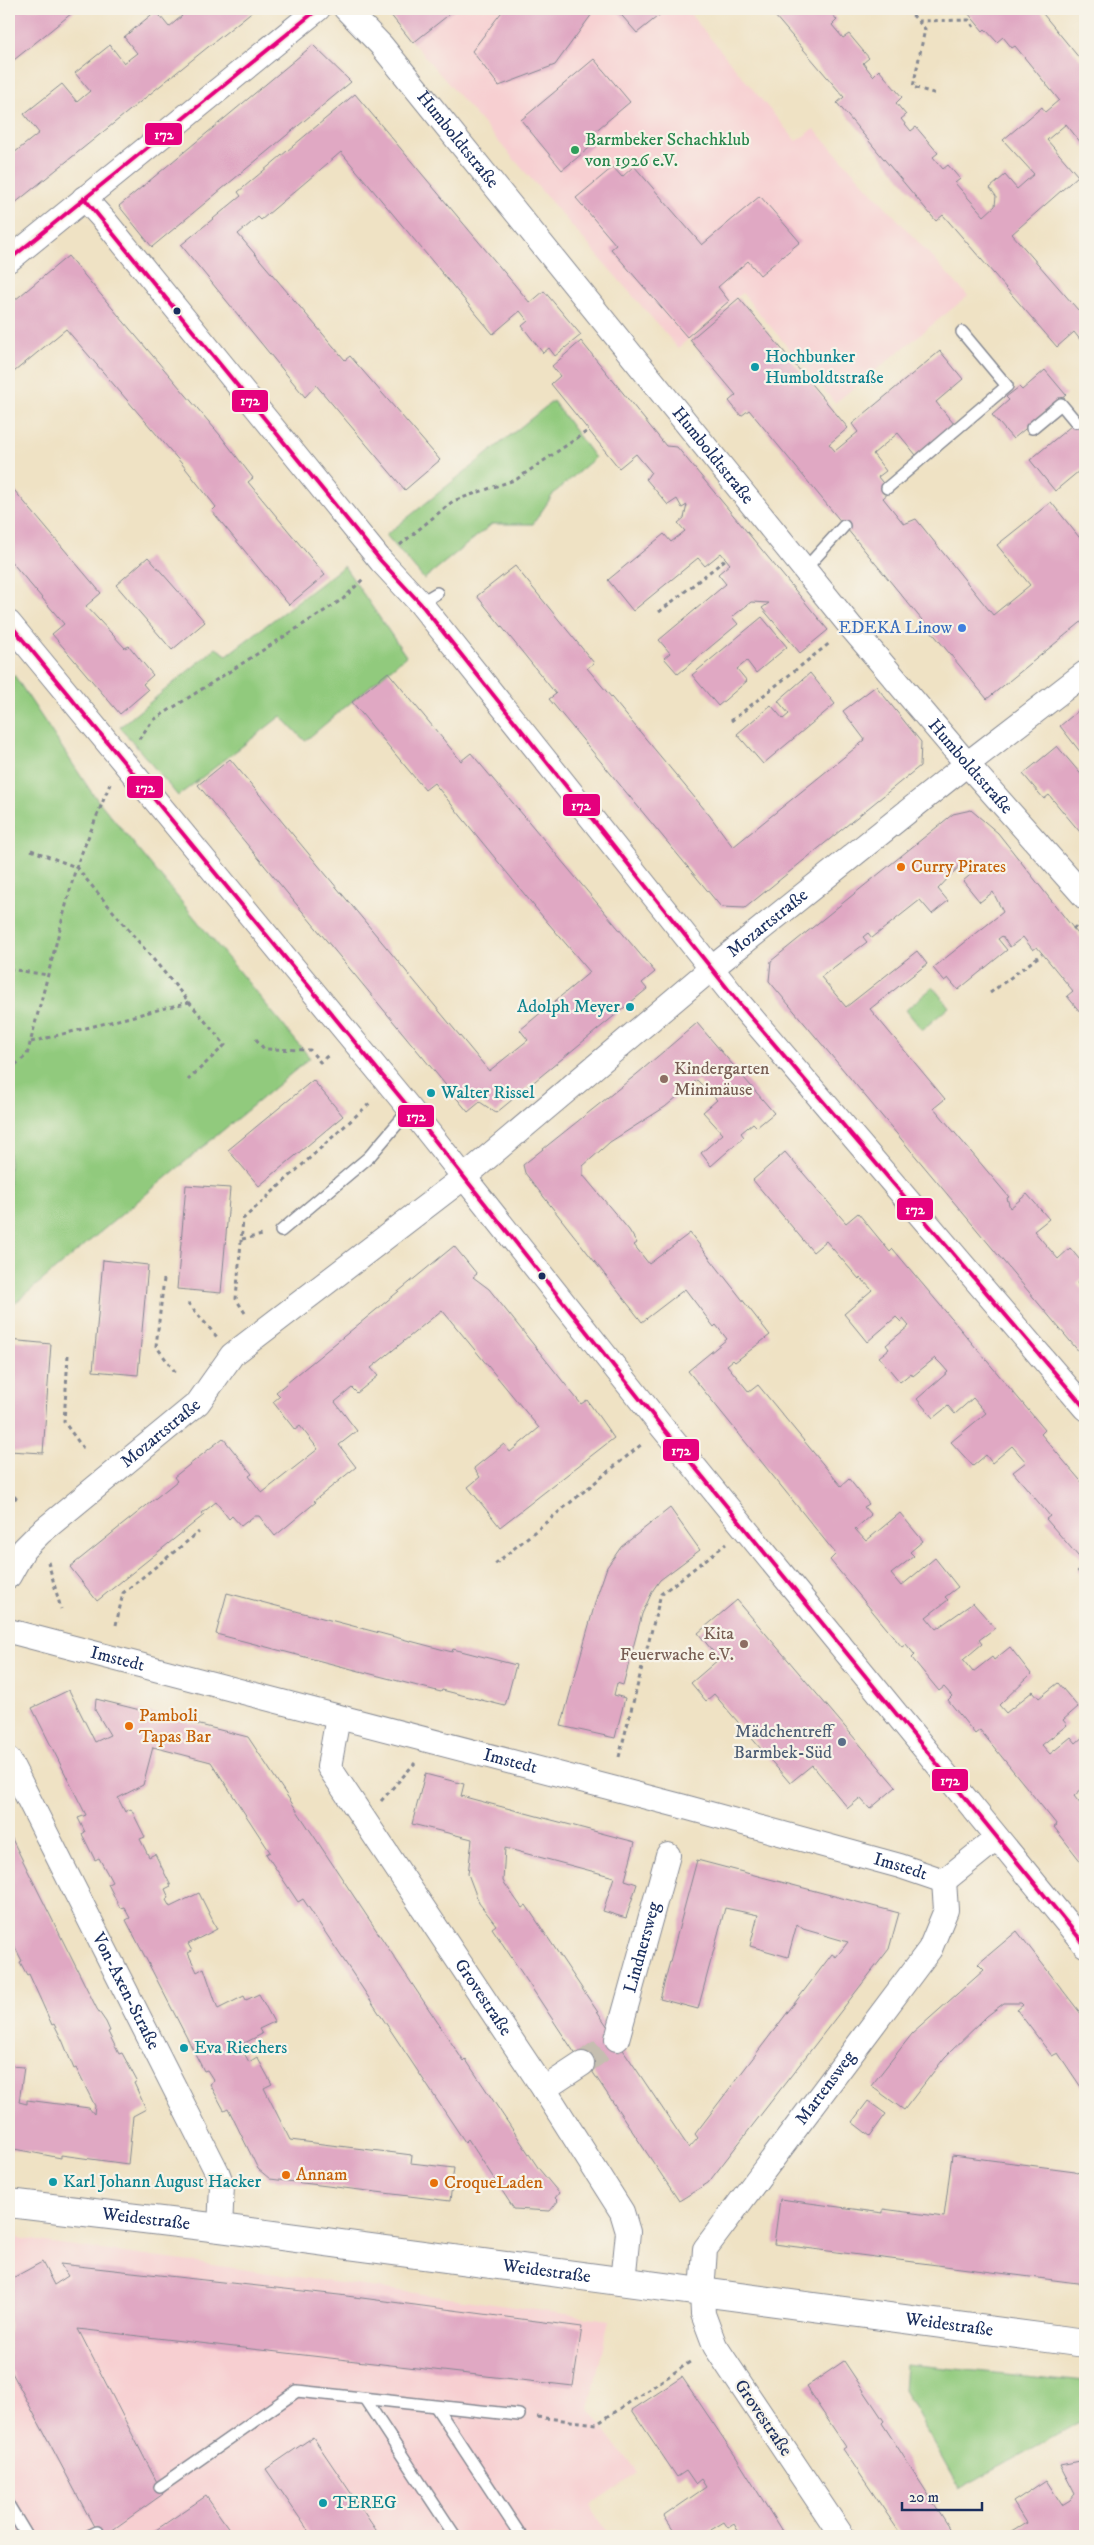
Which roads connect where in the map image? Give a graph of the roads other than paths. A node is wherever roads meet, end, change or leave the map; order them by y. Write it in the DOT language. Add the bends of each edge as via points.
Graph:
graph roads {
  1 [pos="318,9"];
  2 [pos="346,9"];
  3 [pos="84,198"];
  4 [pos="9,260"];
  5 [pos="962,332"];
  6 [pos="1076,422"];
  7 [pos="1032,428"];
  8 [pos="888,488"];
  9 [pos="844,526"];
  10 [pos="805,570"];
  11 [pos="9,623"];
  12 [pos="1085,673"];
  13 [pos="967,764"];
  14 [pos="1085,897"];
  15 [pos="712,968"];
  16 [pos="410,1109"];
  17 [pos="463,1178"];
  18 [pos="281,1231"];
  19 [pos="1085,1408"];
  20 [pos="9,1576"];
  21 [pos="9,1631"];
  22 [pos="338,1717"];
  23 [pos="9,1760"];
  24 [pos="997,1838"];
  25 [pos="668,1855"];
  26 [pos="944,1881"];
  27 [pos="1085,1945"];
  28 [pos="618,2039"];
  29 [pos="582,2064"];
  30 [pos="544,2089"];
  31 [pos="9,2203"];
  32 [pos="220,2228"];
  33 [pos="623,2282"];
  34 [pos="702,2293"];
  35 [pos="1085,2343"];
  36 [pos="365,2399"];
  37 [pos="436,2407"];
  38 [pos="518,2415"];
  39 [pos="160,2487"];
  40 [pos="9,2506"];
  41 [pos="27,2536"];
  42 [pos="455,2536"];
  43 [pos="521,2536"];
  44 [pos="842,2536"];
  1 -- 3 [label="street"];
  2 -- 10 [label="street, Humboldtstraße" via="381,45"];
  3 -- 4 [label="street"];
  3 -- 15 [label="street" via="381,561 428,598"];
  5 -- 8 [label="lane" via="1007,386"];
  6 -- 7 [label="lane" via="1061,404"];
  9 -- 10 [label="lane"];
  10 -- 13 [label="street, Humboldtstraße"];
  11 -- 16 [label="street"];
  12 -- 13 [label="street, Mozartstraße"];
  13 -- 14 [label="street, Humboldtstraße"];
  13 -- 15 [label="street, Mozartstraße"];
  15 -- 17 [label="street, Mozartstraße"];
  15 -- 19 [label="street"];
  16 -- 17 [label="street"];
  16 -- 18 [label="lane" via="369,1157"];
  17 -- 20 [label="street, Mozartstraße" via="232,1355 198,1403 40,1533 24,1550"];
  17 -- 24 [label="street"];
  21 -- 22 [label="street, Imstedt"];
  22 -- 26 [label="street, Imstedt" via="833,1847"];
  22 -- 30 [label="street, Grovestraße" via="329,1767"];
  23 -- 32 [label="street, Von-Axen-Straße" via="217,2172 222,2185"];
  24 -- 26 [label="street, Imstedt"];
  24 -- 27 [label="street"];
  25 -- 28 [label="street, Lindnersweg"];
  26 -- 34 [label="street, Martensweg" via="946,1910 930,1949 709,2241 704,2256"];
  29 -- 30 [label="street"];
  30 -- 33 [label="street, Grovestraße" via="622,2212 628,2232"];
  31 -- 32 [label="street, Weidestraße"];
  32 -- 33 [label="street, Weidestraße"];
  33 -- 34 [label="street, Weidestraße"];
  34 -- 35 [label="street, Weidestraße"];
  34 -- 44 [label="street, Grovestraße" via="703,2314 715,2346"];
  36 -- 37 [label="lane"];
  36 -- 39 [label="lane" via="297,2391"];
  36 -- 42 [label="lane"];
  37 -- 38 [label="lane"];
  37 -- 43 [label="lane"];
  40 -- 41 [label="lane"];
}
